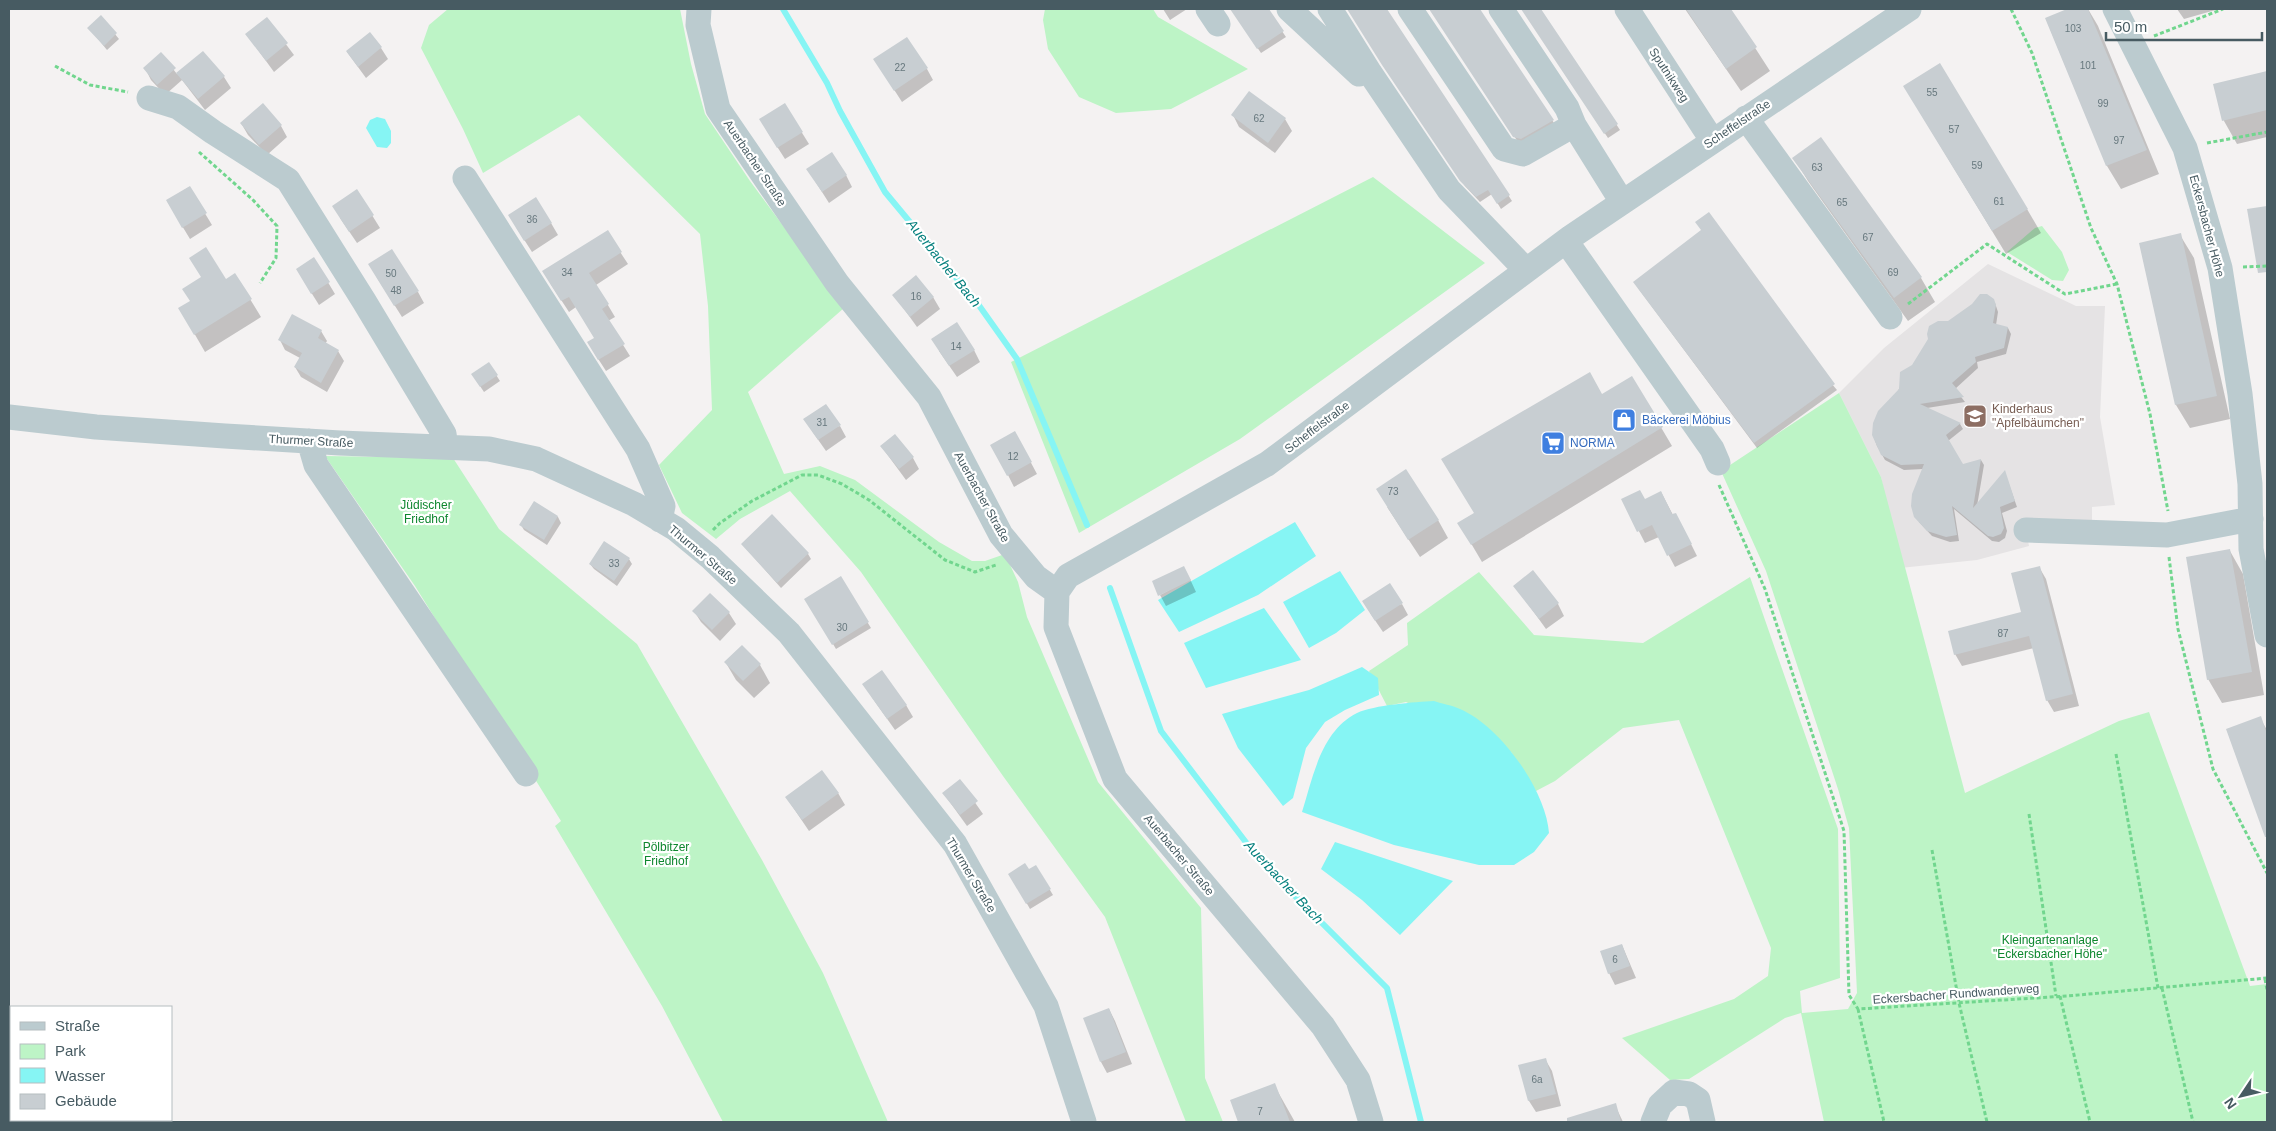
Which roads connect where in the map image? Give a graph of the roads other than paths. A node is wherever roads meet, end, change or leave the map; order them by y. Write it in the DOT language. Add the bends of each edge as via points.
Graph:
graph roads {
  1 [pos="699,9"];
  2 [pos="1289,9"];
  3 [pos="1330,9"];
  4 [pos="1410,9"];
  5 [pos="1501,9"];
  6 [pos="1627,9"];
  7 [pos="1909,9"];
  8 [pos="2115,9"];
  9 [pos="149,98"];
  10 [pos="1400,118"];
  11 [pos="1746,118"];
  12 [pos="1574,126"];
  13 [pos="1712,140"];
  14 [pos="465,178"];
  15 [pos="1622,202"];
  16 [pos="1566,241"];
  17 [pos="1526,270"];
  18 [pos="1890,317"];
  19 [pos="9,417"];
  20 [pos="308,441"];
  21 [pos="446,447"];
  22 [pos="1718,463"];
  23 [pos="2251,519"];
  24 [pos="660,520"];
  25 [pos="2026,530"];
  26 [pos="1056,592"];
  27 [pos="2267,635"];
  28 [pos="526,774"];
  29 [pos="1084,1122"];
  30 [pos="1371,1122"];
  31 [pos="1654,1122"];
  32 [pos="1703,1122"];
  1 -- 26 [label="street, Auerbacher Straße" via="698,25 718,109 837,283 929,397 1001,535 1036,577"];
  2 -- 10 [label="street" via="1336,51"];
  3 -- 10 [label="street"];
  4 -- 12 [label="street" via="1504,149 1523,154"];
  5 -- 12 [label="street" via="1567,108"];
  6 -- 13 [label="street, Sputnikweg"];
  7 -- 11 [label="street, Scheffelstraße"];
  8 -- 23 [label="street, Eckersbacher Höhe" via="2185,148 2220,268 2240,394"];
  9 -- 21 [label="street" via="178,107 288,180 444,434"];
  10 -- 17 [label="street" via="1449,190"];
  11 -- 13 [label="street, Scheffelstraße"];
  11 -- 18 [label="street"];
  12 -- 15 [label="street"];
  13 -- 15 [label="street, Scheffelstraße"];
  14 -- 24 [label="street" via="638,449 664,506"];
  15 -- 16 [label="street, Scheffelstraße"];
  16 -- 17 [label="street, Scheffelstraße"];
  16 -- 22 [label="street" via="1712,449"];
  17 -- 26 [label="street, Scheffelstraße" via="1268,464 1068,576"];
  19 -- 20 [label="street, Thurmer Straße" via="96,427"];
  20 -- 21 [label="street, Thurmer Straße"];
  20 -- 28 [label="street" via="316,465"];
  21 -- 24 [label="street, Thurmer Straße" via="488,449 536,459 634,504"];
  23 -- 25 [label="street" via="2166,536"];
  23 -- 27 [label="street, Eckersbacher Höhe" via="2251,549"];
  24 -- 29 [label="street, Thurmer Straße" via="697,547 789,633 955,844 1046,1006"];
  26 -- 30 [label="street, Auerbacher Straße" via="1056,627 1115,779 1323,1026 1358,1080"];
  31 -- 32 [label="street" via="1660,1105 1674,1092 1689,1094 1698,1100"];
}
